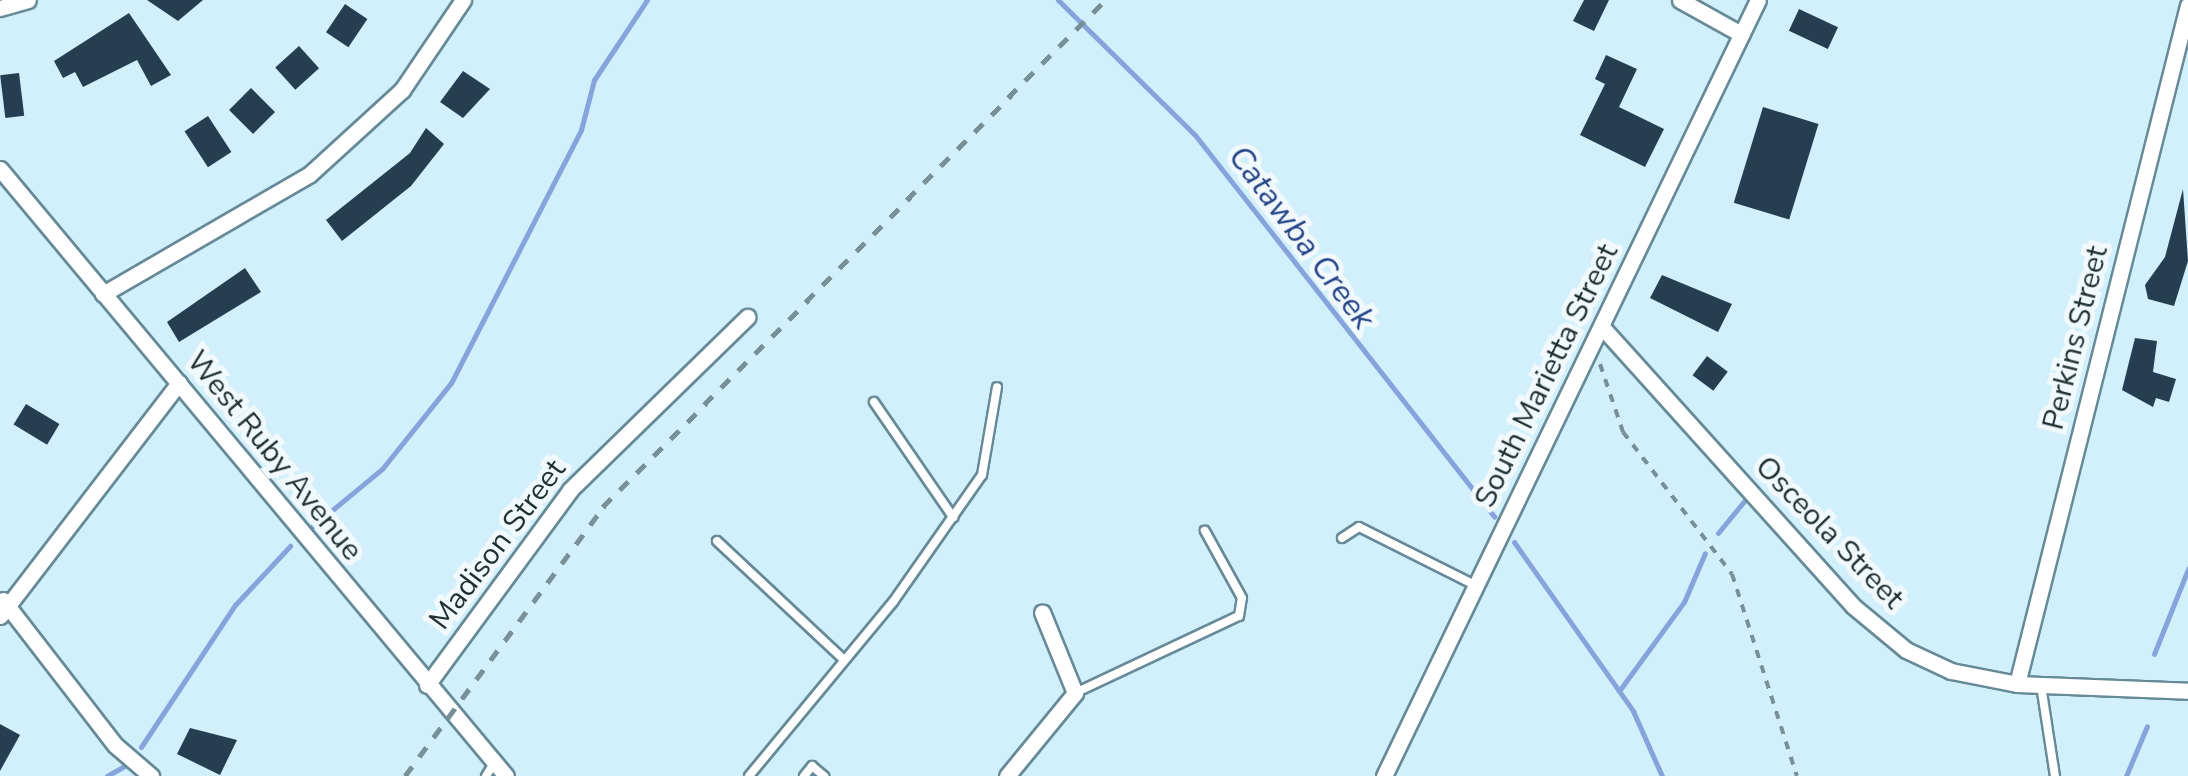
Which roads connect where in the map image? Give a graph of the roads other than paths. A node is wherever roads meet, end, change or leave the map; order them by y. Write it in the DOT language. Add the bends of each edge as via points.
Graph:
graph roads {
  1 [pos="28,0"];
  2 [pos="462,0"];
  3 [pos="1680,0"];
  4 [pos="1758,0"];
  5 [pos="2188,6"];
  6 [pos="0,8"];
  7 [pos="1741,34"];
  8 [pos="0,170"];
  9 [pos="103,294"];
  10 [pos="747,317"];
  11 [pos="1602,327"];
  12 [pos="179,382"];
  13 [pos="996,387"];
  14 [pos="874,402"];
  15 [pos="953,516"];
  16 [pos="1205,531"];
  17 [pos="1342,538"];
  18 [pos="717,540"];
  19 [pos="1476,586"];
  20 [pos="3,606"];
  21 [pos="1042,612"];
  22 [pos="844,660"];
  23 [pos="2017,684"];
  24 [pos="427,685"];
  25 [pos="2041,685"];
  26 [pos="2188,691"];
  27 [pos="1075,693"];
  28 [pos="490,769"];
  29 [pos="151,776"];
  30 [pos="506,776"];
  31 [pos="749,776"];
  32 [pos="804,776"];
  33 [pos="824,776"];
  34 [pos="1007,776"];
  35 [pos="1384,776"];
  36 [pos="2055,776"];
  1 -- 6 [label="street"];
  2 -- 9 [label="street" via="402,90 310,174"];
  3 -- 7 [label="street"];
  4 -- 7 [label="street, South Marietta Street"];
  5 -- 23 [label="street, Perkins Street"];
  7 -- 11 [label="street, South Marietta Street"];
  8 -- 9 [label="street, West Ruby Avenue"];
  9 -- 12 [label="street, West Ruby Avenue"];
  10 -- 24 [label="street, Madison Street" via="570,490"];
  11 -- 19 [label="street, South Marietta Street"];
  11 -- 23 [label="street, Osceola Street" via="1853,606 1906,650 1952,671"];
  12 -- 20 [label="street"];
  12 -- 24 [label="street, West Ruby Avenue"];
  13 -- 15 [label="lane" via="982,475"];
  14 -- 15 [label="lane"];
  15 -- 22 [label="lane"];
  16 -- 27 [label="lane" via="1242,598 1238,616"];
  17 -- 19 [label="lane" via="1359,527"];
  18 -- 22 [label="lane"];
  19 -- 35 [label="street, South Marietta Street"];
  20 -- 29 [label="street" via="115,745"];
  21 -- 27 [label="street"];
  22 -- 31 [label="lane"];
  23 -- 25 [label="street, Osceola Street"];
  24 -- 28 [label="street, West Ruby Avenue"];
  25 -- 26 [label="street, Osceola Street"];
  25 -- 36 [label="lane"];
  27 -- 34 [label="street"];
  28 -- 30 [label="street, West Ruby Avenue"];
  32 -- 33 [label="lane" via="812,766"];
}
